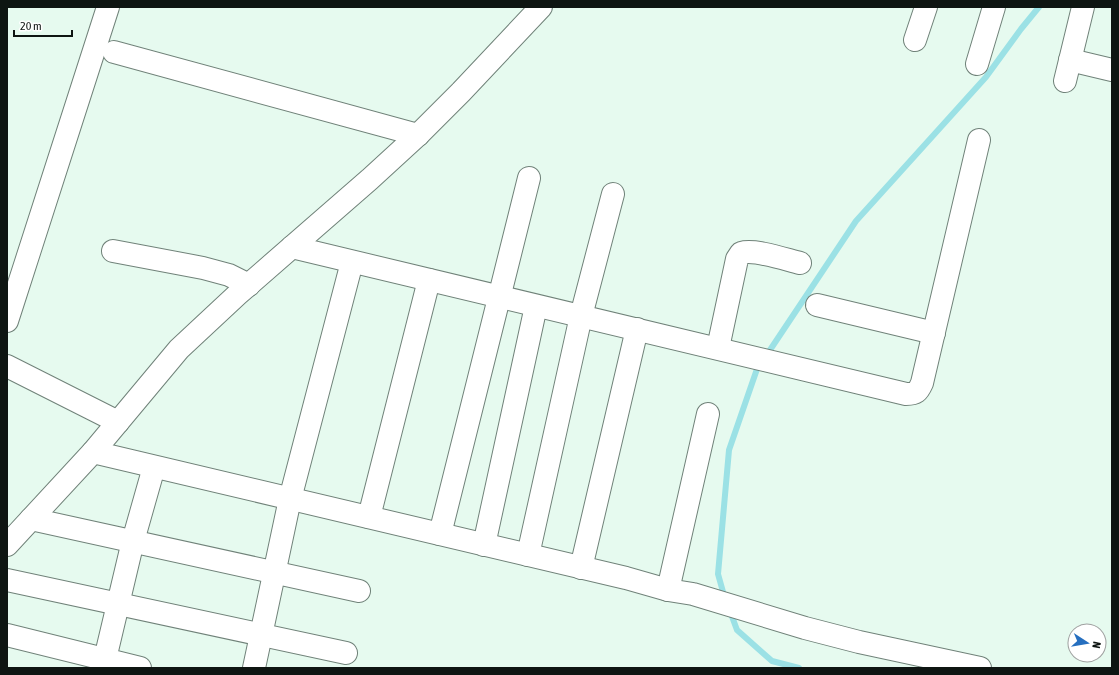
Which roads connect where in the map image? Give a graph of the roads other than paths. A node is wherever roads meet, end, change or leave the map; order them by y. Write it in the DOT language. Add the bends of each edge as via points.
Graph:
graph roads {
  1 [pos="108,7"];
  2 [pos="541,7"];
  3 [pos="926,7"];
  4 [pos="994,7"];
  5 [pos="1083,7"];
  6 [pos="915,40"];
  7 [pos="114,52"];
  8 [pos="1070,60"];
  9 [pos="977,64"];
  10 [pos="1112,70"];
  11 [pos="1064,81"];
  12 [pos="418,135"];
  13 [pos="979,140"];
  14 [pos="529,178"];
  15 [pos="613,194"];
  16 [pos="292,247"];
  17 [pos="113,251"];
  18 [pos="352,262"];
  19 [pos="800,263"];
  20 [pos="430,280"];
  21 [pos="249,285"];
  22 [pos="499,297"];
  23 [pos="817,305"];
  24 [pos="536,306"];
  25 [pos="581,316"];
  26 [pos="7,321"];
  27 [pos="637,329"];
  28 [pos="934,333"];
  29 [pos="718,348"];
  30 [pos="7,366"];
  31 [pos="708,414"];
  32 [pos="118,422"];
  33 [pos="92,452"];
  34 [pos="154,466"];
  35 [pos="290,498"];
  36 [pos="369,517"];
  37 [pos="31,519"];
  38 [pos="440,534"];
  39 [pos="133,541"];
  40 [pos="7,545"];
  41 [pos="484,545"];
  42 [pos="528,555"];
  43 [pos="581,568"];
  44 [pos="274,573"];
  45 [pos="7,580"];
  46 [pos="668,590"];
  47 [pos="359,591"];
  48 [pos="118,604"];
  49 [pos="7,635"];
  50 [pos="261,636"];
  51 [pos="346,653"];
  52 [pos="105,659"];
  53 [pos="140,668"];
  54 [pos="254,668"];
  55 [pos="980,668"];
  1 -- 26 [label="street"];
  2 -- 12 [label="street"];
  3 -- 6 [label="street"];
  4 -- 9 [label="street"];
  5 -- 8 [label="street"];
  7 -- 12 [label="street"];
  8 -- 10 [label="street"];
  8 -- 11 [label="street"];
  12 -- 16 [label="street"];
  13 -- 28 [label="street"];
  14 -- 22 [label="street"];
  15 -- 25 [label="street"];
  16 -- 18 [label="street"];
  16 -- 21 [label="street"];
  17 -- 21 [label="street" via="203,268 228,275"];
  18 -- 20 [label="street"];
  18 -- 35 [label="street"];
  19 -- 29 [label="street" via="754,252 741,253 737,259"];
  20 -- 22 [label="street"];
  20 -- 36 [label="street"];
  21 -- 32 [label="street" via="179,349"];
  22 -- 24 [label="street"];
  22 -- 38 [label="street"];
  23 -- 28 [label="street"];
  24 -- 25 [label="street"];
  24 -- 41 [label="street"];
  25 -- 27 [label="street"];
  25 -- 42 [label="street"];
  27 -- 29 [label="street"];
  27 -- 43 [label="street"];
  28 -- 29 [label="street" via="922,383 914,394"];
  30 -- 32 [label="street"];
  31 -- 46 [label="street"];
  32 -- 33 [label="street"];
  33 -- 34 [label="street"];
  33 -- 37 [label="street"];
  34 -- 35 [label="street"];
  34 -- 39 [label="street"];
  35 -- 36 [label="street"];
  35 -- 44 [label="street"];
  36 -- 38 [label="street"];
  37 -- 39 [label="street"];
  37 -- 40 [label="street"];
  38 -- 41 [label="street"];
  39 -- 44 [label="street"];
  39 -- 48 [label="street"];
  41 -- 42 [label="street"];
  42 -- 43 [label="street"];
  43 -- 46 [label="street"];
  44 -- 47 [label="street"];
  44 -- 50 [label="street"];
  45 -- 48 [label="street"];
  46 -- 55 [label="street" via="693,594 859,642"];
  48 -- 50 [label="street"];
  48 -- 52 [label="street"];
  49 -- 52 [label="street"];
  50 -- 51 [label="street"];
  50 -- 54 [label="street"];
  52 -- 53 [label="street"];
}
